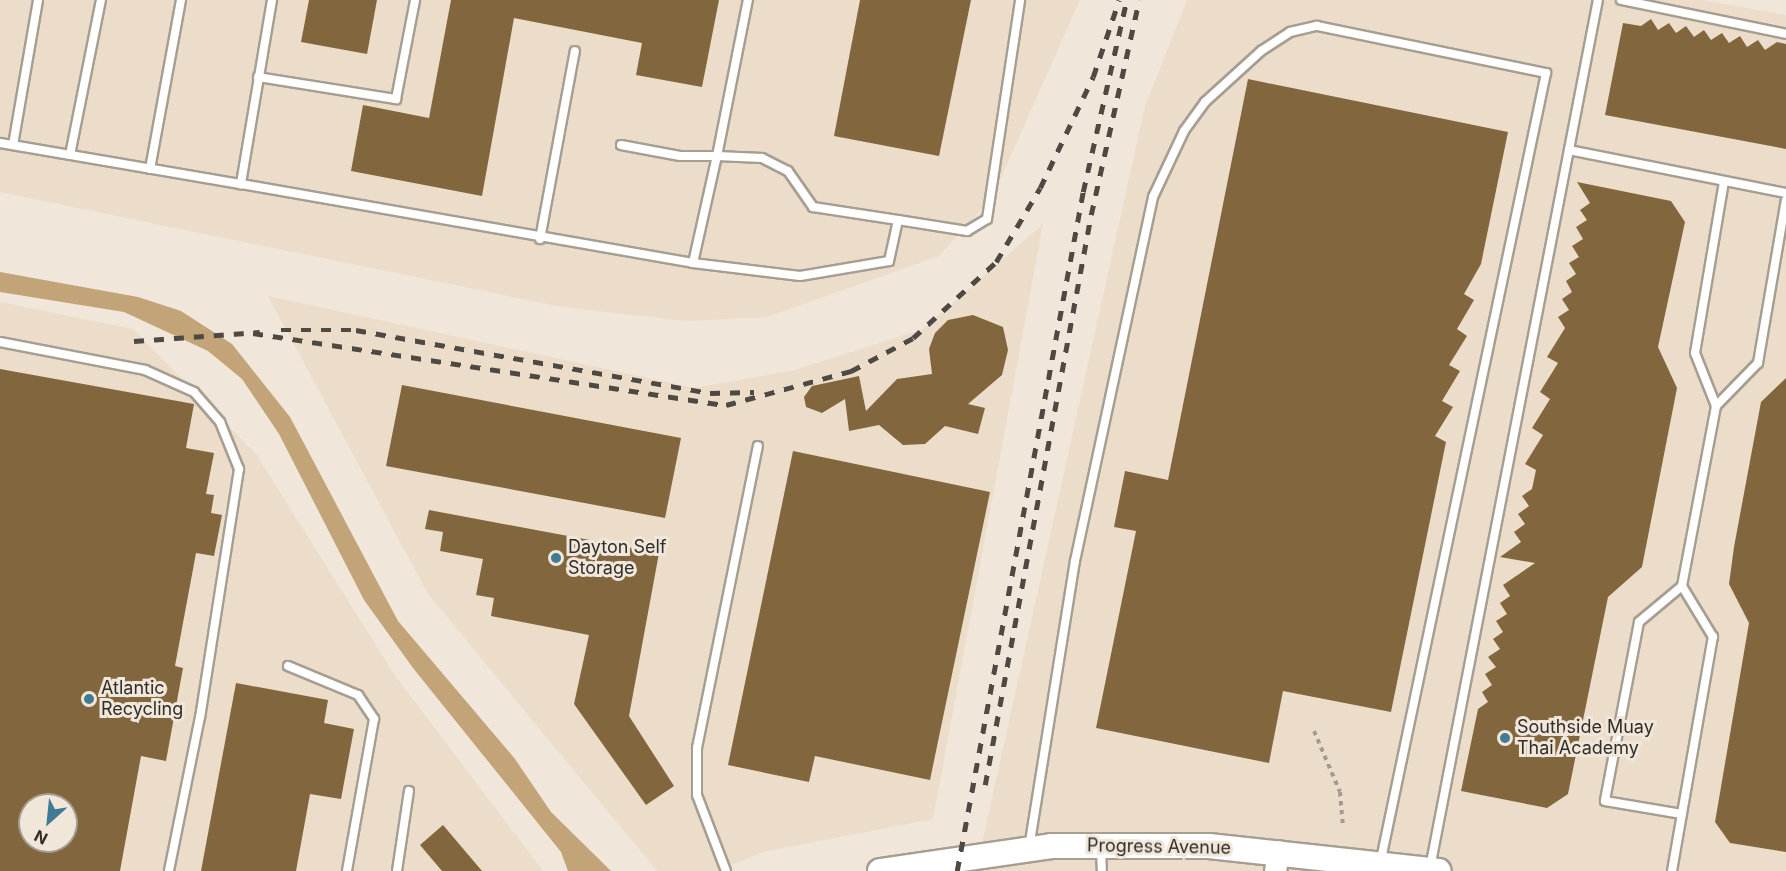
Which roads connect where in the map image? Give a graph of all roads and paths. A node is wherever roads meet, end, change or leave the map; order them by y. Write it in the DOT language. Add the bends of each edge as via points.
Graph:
graph roads {
  1 [pos="38,0"];
  2 [pos="101,0"];
  3 [pos="181,0"];
  4 [pos="272,0"];
  5 [pos="415,0"];
  6 [pos="748,0"];
  7 [pos="1020,0"];
  8 [pos="1598,0"];
  9 [pos="1621,0"];
  10 [pos="1786,34"];
  11 [pos="576,51"];
  12 [pos="258,77"];
  13 [pos="0,143"];
  14 [pos="13,145"];
  15 [pos="621,145"];
  16 [pos="1569,150"];
  17 [pos="70,155"];
  18 [pos="717,156"];
  19 [pos="150,169"];
  20 [pos="1724,181"];
  21 [pos="241,184"];
  22 [pos="1786,193"];
  23 [pos="1786,200"];
  24 [pos="898,220"];
  25 [pos="540,239"];
  26 [pos="693,264"];
  27 [pos="0,342"];
  28 [pos="1716,406"];
  29 [pos="758,446"];
  30 [pos="1682,586"];
  31 [pos="288,666"];
  32 [pos="1314,731"];
  33 [pos="409,791"];
  34 [pos="1682,814"];
  35 [pos="1344,826"];
  36 [pos="1101,846"];
  37 [pos="1029,848"];
  38 [pos="1277,861"];
  39 [pos="1305,863"];
  40 [pos="1380,864"];
  41 [pos="1433,870"];
  42 [pos="169,871"];
  43 [pos="347,871"];
  44 [pos="397,871"];
  45 [pos="726,871"];
  46 [pos="880,871"];
  47 [pos="1102,871"];
  48 [pos="1672,871"];
  1 -- 14 [label="lane"];
  2 -- 17 [label="lane"];
  3 -- 19 [label="lane"];
  4 -- 12 [label="lane"];
  5 -- 12 [label="lane" via="396,99"];
  6 -- 18 [label="lane"];
  7 -- 24 [label="lane" via="987,219 967,231"];
  8 -- 16 [label="lane"];
  9 -- 10 [label="lane"];
  11 -- 25 [label="lane"];
  12 -- 21 [label="lane"];
  13 -- 14 [label="lane"];
  14 -- 17 [label="lane"];
  15 -- 18 [label="lane" via="680,156"];
  16 -- 20 [label="lane"];
  16 -- 41 [label="lane"];
  17 -- 19 [label="lane"];
  18 -- 24 [label="lane" via="762,158 788,171 813,207"];
  18 -- 26 [label="lane"];
  19 -- 21 [label="lane"];
  20 -- 22 [label="lane"];
  20 -- 28 [label="lane" via="1695,353"];
  21 -- 25 [label="lane"];
  23 -- 28 [label="lane" via="1758,363"];
  24 -- 26 [label="lane" via="889,261 800,276"];
  25 -- 26 [label="lane"];
  27 -- 42 [label="lane" via="145,370 194,392 220,422 238,470 200,717"];
  28 -- 30 [label="lane"];
  29 -- 45 [label="lane" via="697,747 697,795"];
  30 -- 34 [label="lane" via="1713,636"];
  30 -- 34 [label="lane" via="1639,622 1605,801"];
  31 -- 43 [label="lane" via="358,695 374,719"];
  32 -- 35 [label="path" via="1343,799"];
  33 -- 44 [label="lane"];
  34 -- 48 [label="lane"];
  36 -- 37 [label="main road, Progress Avenue"];
  36 -- 38 [label="main road, Progress Avenue"];
  36 -- 47 [label="lane"];
  37 -- 40 [label="lane" via="1076,561 1153,197 1184,130 1205,102 1261,51 1290,32 1317,26 1546,72"];
  37 -- 46 [label="main road, Progress Avenue"];
  38 -- 39 [label="main road, Progress Avenue"];
  39 -- 40 [label="main road, Progress Avenue"];
  40 -- 41 [label="main road, Progress Avenue"];
}
